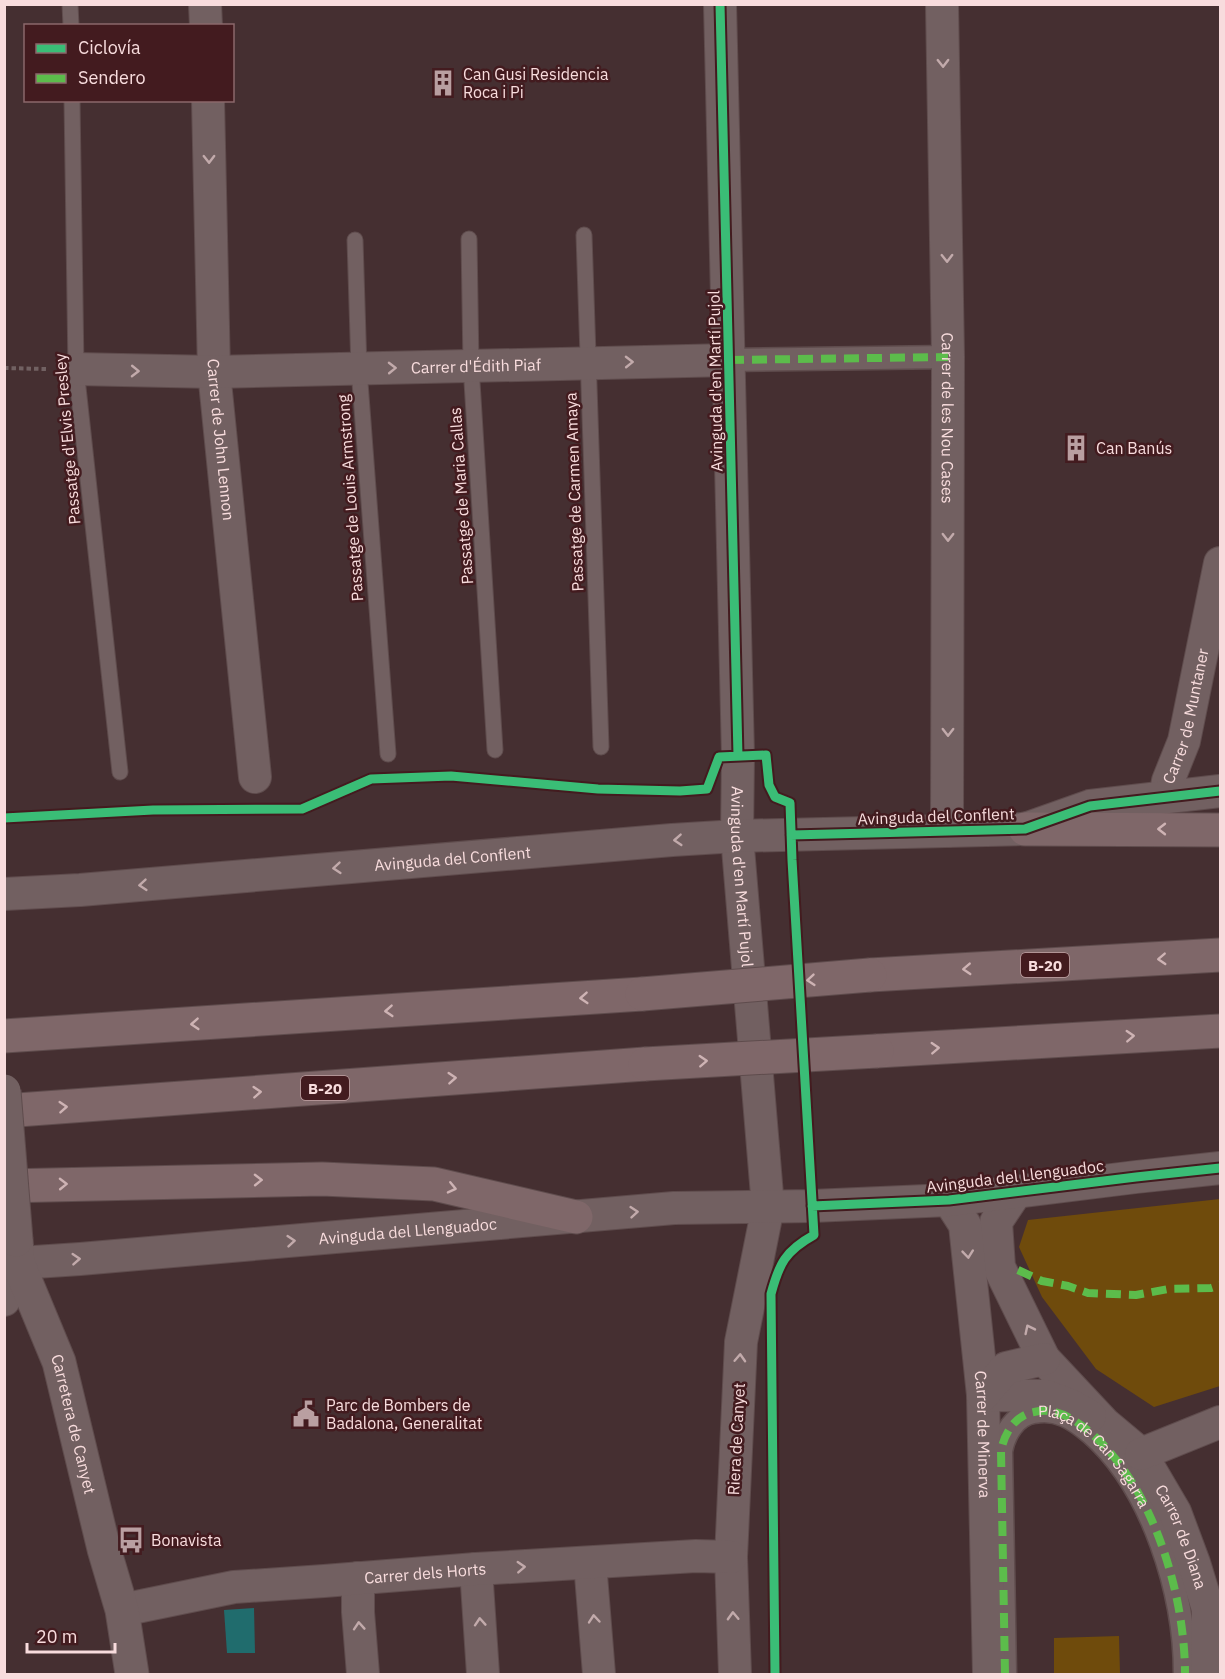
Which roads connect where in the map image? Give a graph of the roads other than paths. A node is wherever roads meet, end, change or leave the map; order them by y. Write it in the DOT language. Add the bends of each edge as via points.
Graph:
graph roads {
  1 [pos="70,4"];
  2 [pos="206,4"];
  3 [pos="720,4"];
  4 [pos="942,4"];
  5 [pos="71,24"];
  6 [pos="206,24"];
  7 [pos="72,102"];
  8 [pos="208,102"];
  9 [pos="584,235"];
  10 [pos="469,239"];
  11 [pos="355,240"];
  12 [pos="948,357"];
  13 [pos="729,360"];
  14 [pos="588,363"];
  15 [pos="471,366"];
  16 [pos="76,369"];
  17 [pos="359,369"];
  18 [pos="214,372"];
  19 [pos="1221,563"];
  20 [pos="601,747"];
  21 [pos="495,750"];
  22 [pos="388,754"];
  23 [pos="120,772"];
  24 [pos="255,777"];
  25 [pos="1221,791"];
  26 [pos="1165,797"];
  27 [pos="1026,828"];
  28 [pos="1221,830"];
  29 [pos="947,831"];
  30 [pos="737,836"];
  31 [pos="4,894"];
  32 [pos="1221,955"];
  33 [pos="1221,1031"];
  34 [pos="4,1036"];
  35 [pos="4,1091"];
  36 [pos="4,1111"];
  37 [pos="1221,1168"];
  38 [pos="4,1186"];
  39 [pos="1016,1192"];
  40 [pos="949,1200"];
  41 [pos="768,1207"];
  42 [pos="576,1217"];
  43 [pos="13,1256"];
  44 [pos="4,1300"];
  45 [pos="1044,1359"];
  46 [pos="983,1395"];
  47 [pos="1221,1422"];
  48 [pos="1104,1423"];
  49 [pos="1141,1454"];
  50 [pos="731,1557"];
  51 [pos="590,1563"];
  52 [pos="476,1569"];
  53 [pos="358,1578"];
  54 [pos="1214,1607"];
  55 [pos="122,1610"];
  56 [pos="132,1674"];
  57 [pos="149,1674"];
  58 [pos="363,1674"];
  59 [pos="483,1674"];
  60 [pos="599,1674"];
  61 [pos="735,1674"];
  62 [pos="988,1674"];
  63 [pos="1005,1674"];
  64 [pos="1185,1674"];
  65 [pos="1207,1674"];
  1 -- 5 [label="lane"];
  2 -- 6 [label="street"];
  3 -- 13 [label="street, Avinguda d'en Martí Pujol"];
  4 -- 12 [label="street, Carrer de les Nou Cases, one-way"];
  7 -- 16 [label="lane, Passatge d'Elvis Presley"];
  8 -- 18 [label="street, Carrer de John Lennon, one-way"];
  9 -- 14 [label="lane, Passatge de Carmen Amaya"];
  10 -- 15 [label="lane, Passatge de Maria Callas"];
  11 -- 17 [label="lane, Passatge de Louis Armstrong"];
  12 -- 13 [label="street, Carrer d'Édith Piaf"];
  12 -- 29 [label="street, Carrer de les Nou Cases, one-way"];
  14 -- 13 [label="street, Carrer d'Édith Piaf, one-way"];
  13 -- 30 [label="street, Avinguda d'en Martí Pujol"];
  14 -- 15 [label="street, Carrer d'Édith Piaf"];
  14 -- 20 [label="lane, Passatge de Carmen Amaya"];
  17 -- 15 [label="street, Carrer d'Édith Piaf, one-way"];
  15 -- 21 [label="lane, Passatge de Maria Callas"];
  16 -- 18 [label="street, Carrer d'Édith Piaf, one-way"];
  16 -- 23 [label="lane, Passatge d'Elvis Presley"];
  17 -- 18 [label="street, Carrer d'Édith Piaf"];
  17 -- 22 [label="lane, Passatge de Louis Armstrong"];
  18 -- 24 [label="street, Carrer de John Lennon"];
  19 -- 26 [label="street, Carrer de Muntaner" via="1184,741"];
  25 -- 26 [label="street, Avinguda del Conflent"];
  26 -- 27 [label="street, Avinguda del Conflent" via="1090,806"];
  28 -- 27 [label="highway, one-way"];
  27 -- 29 [label="street, Avinguda del Conflent"];
  29 -- 30 [label="street, Avinguda del Conflent"];
  30 -- 31 [label="street, Avinguda del Conflent, one-way"];
  30 -- 41 [label="street, Avinguda d'en Martí Pujol"];
  32 -- 34 [label="highway, B-20, one-way, bridge" via="870,975"];
  36 -- 33 [label="highway, B-20, one-way, bridge" via="645,1064"];
  35 -- 43 [label="street, Carretera de Canyet, bridge"];
  37 -- 39 [label="street, Avinguda del Llenguadoc"];
  38 -- 42 [label="highway, one-way" via="322,1179 434,1184"];
  39 -- 40 [label="street, Avinguda del Llenguadoc"];
  45 -- 39 [label="street, Carrer de Diana, one-way" via="999,1267 996,1222"];
  40 -- 41 [label="street, Avinguda del Llenguadoc"];
  40 -- 46 [label="street, Carrer de Minerva, one-way" via="965,1225"];
  42 -- 41 [label="street, Avinguda del Llenguadoc, one-way" via="674,1208"];
  50 -- 41 [label="street, Riera de Canyet, one-way" via="741,1342"];
  43 -- 42 [label="street, Avinguda del Llenguadoc, one-way" via="92,1258"];
  43 -- 44 [label="street"];
  43 -- 55 [label="street, Carretera de Canyet" via="59,1362"];
  45 -- 46 [label="street" via="1006,1368"];
  45 -- 48 [label="street, Carrer de Diana"];
  46 -- 48 [label="street, Carrer de Diana" via="1046,1396"];
  46 -- 62 [label="street, Carrer de Minerva"];
  47 -- 49 [label="street"];
  48 -- 49 [label="street, Carrer de Diana"];
  49 -- 54 [label="street, Carrer de Diana" via="1175,1512"];
  50 -- 51 [label="street, Carrer dels Horts"];
  61 -- 50 [label="street, Riera de Canyet, one-way"];
  52 -- 51 [label="street, Carrer dels Horts, one-way"];
  60 -- 51 [label="street, one-way"];
  52 -- 53 [label="street, Carrer dels Horts"];
  59 -- 52 [label="street, one-way"];
  53 -- 55 [label="street, Carrer dels Horts" via="234,1587"];
  58 -- 53 [label="street, one-way"];
  54 -- 65 [label="street, Carrer de Diana"];
  55 -- 56 [label="street, Carretera de Canyet"];
  55 -- 57 [label="street, Carretera de Canyet" via="140,1635"];
  63 -- 64 [label="street, Plaça de Can Sagarra" via="1001,1451 1003,1439 1018,1419 1042,1410 1072,1418 1103,1443 1131,1479 1173,1579"];
}
